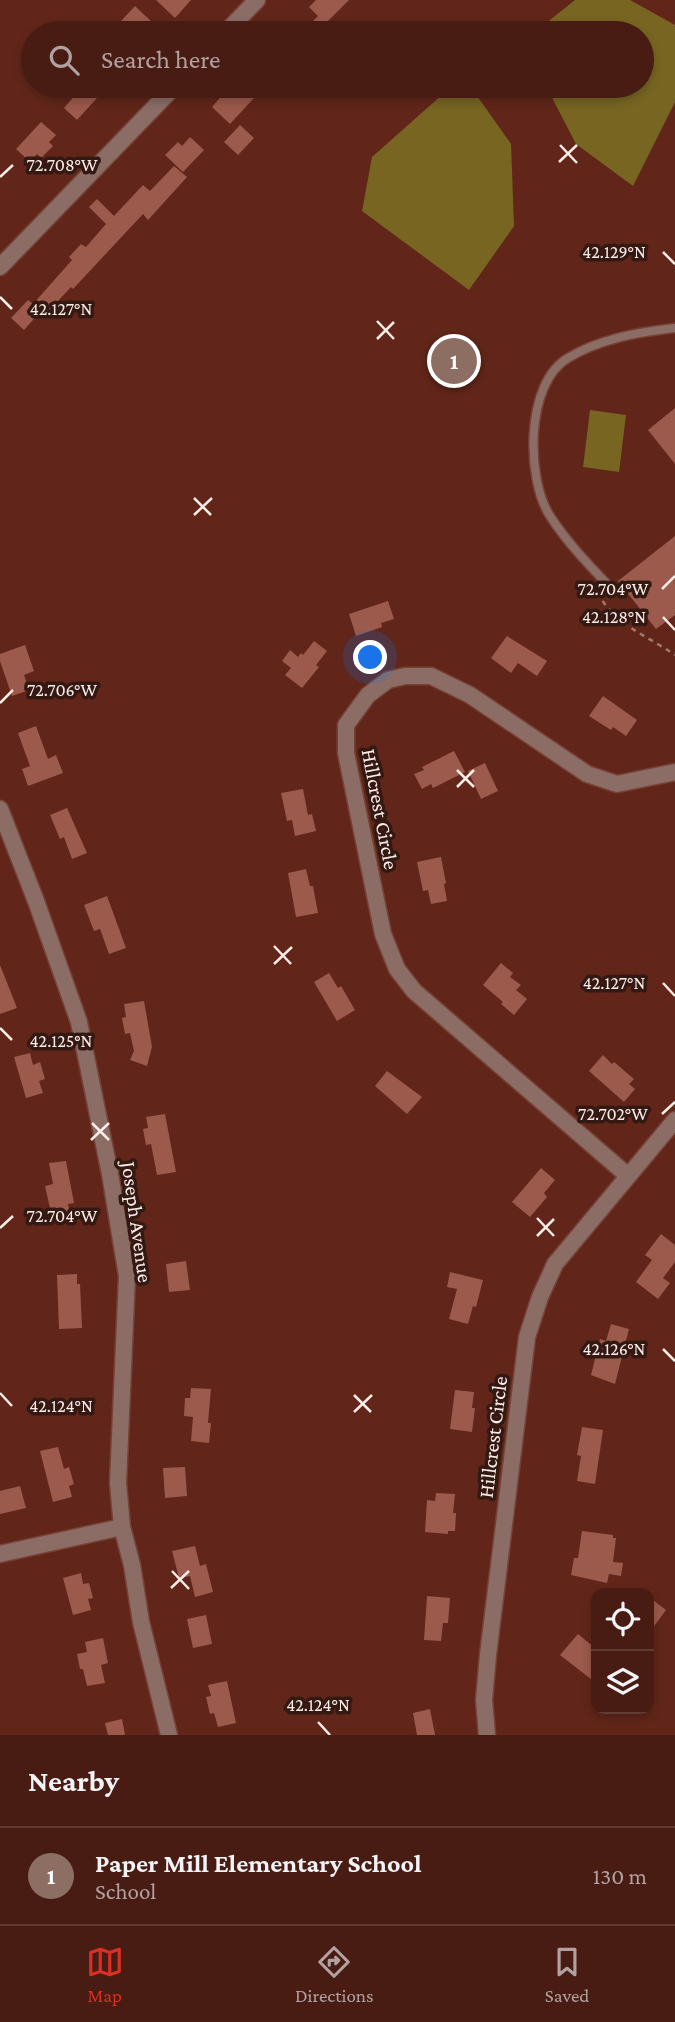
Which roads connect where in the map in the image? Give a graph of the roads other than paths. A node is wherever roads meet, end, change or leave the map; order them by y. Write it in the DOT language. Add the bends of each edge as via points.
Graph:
graph roads {
  1 [pos="257,0"];
  2 [pos="237,21"];
  3 [pos="163,98"];
  4 [pos="0,267"];
  5 [pos="675,328"];
  6 [pos="608,585"];
  7 [pos="675,772"];
  8 [pos="0,809"];
  9 [pos="675,1120"];
  10 [pos="627,1175"];
  11 [pos="122,1527"];
  12 [pos="0,1554"];
  13 [pos="169,1735"];
  14 [pos="487,1735"];
  1 -- 2 [label="street"];
  3 -- 4 [label="street"];
  5 -- 6 [label="lane" via="623,336 565,359 549,377 539,403 533,457 549,514"];
  7 -- 10 [label="street, Hillcrest Circle" via="617,784 587,774 470,695 431,676 388,680 368,695 346,725 346,753 383,934 397,969 414,991"];
  8 -- 11 [label="street, Joseph Avenue" via="79,1023 110,1174 127,1276 118,1483"];
  9 -- 10 [label="street, Hillcrest Circle"];
  10 -- 14 [label="street, Hillcrest Circle" via="555,1264 527,1337 488,1655"];
  11 -- 12 [label="street"];
  11 -- 13 [label="street, Joseph Avenue"];
}
